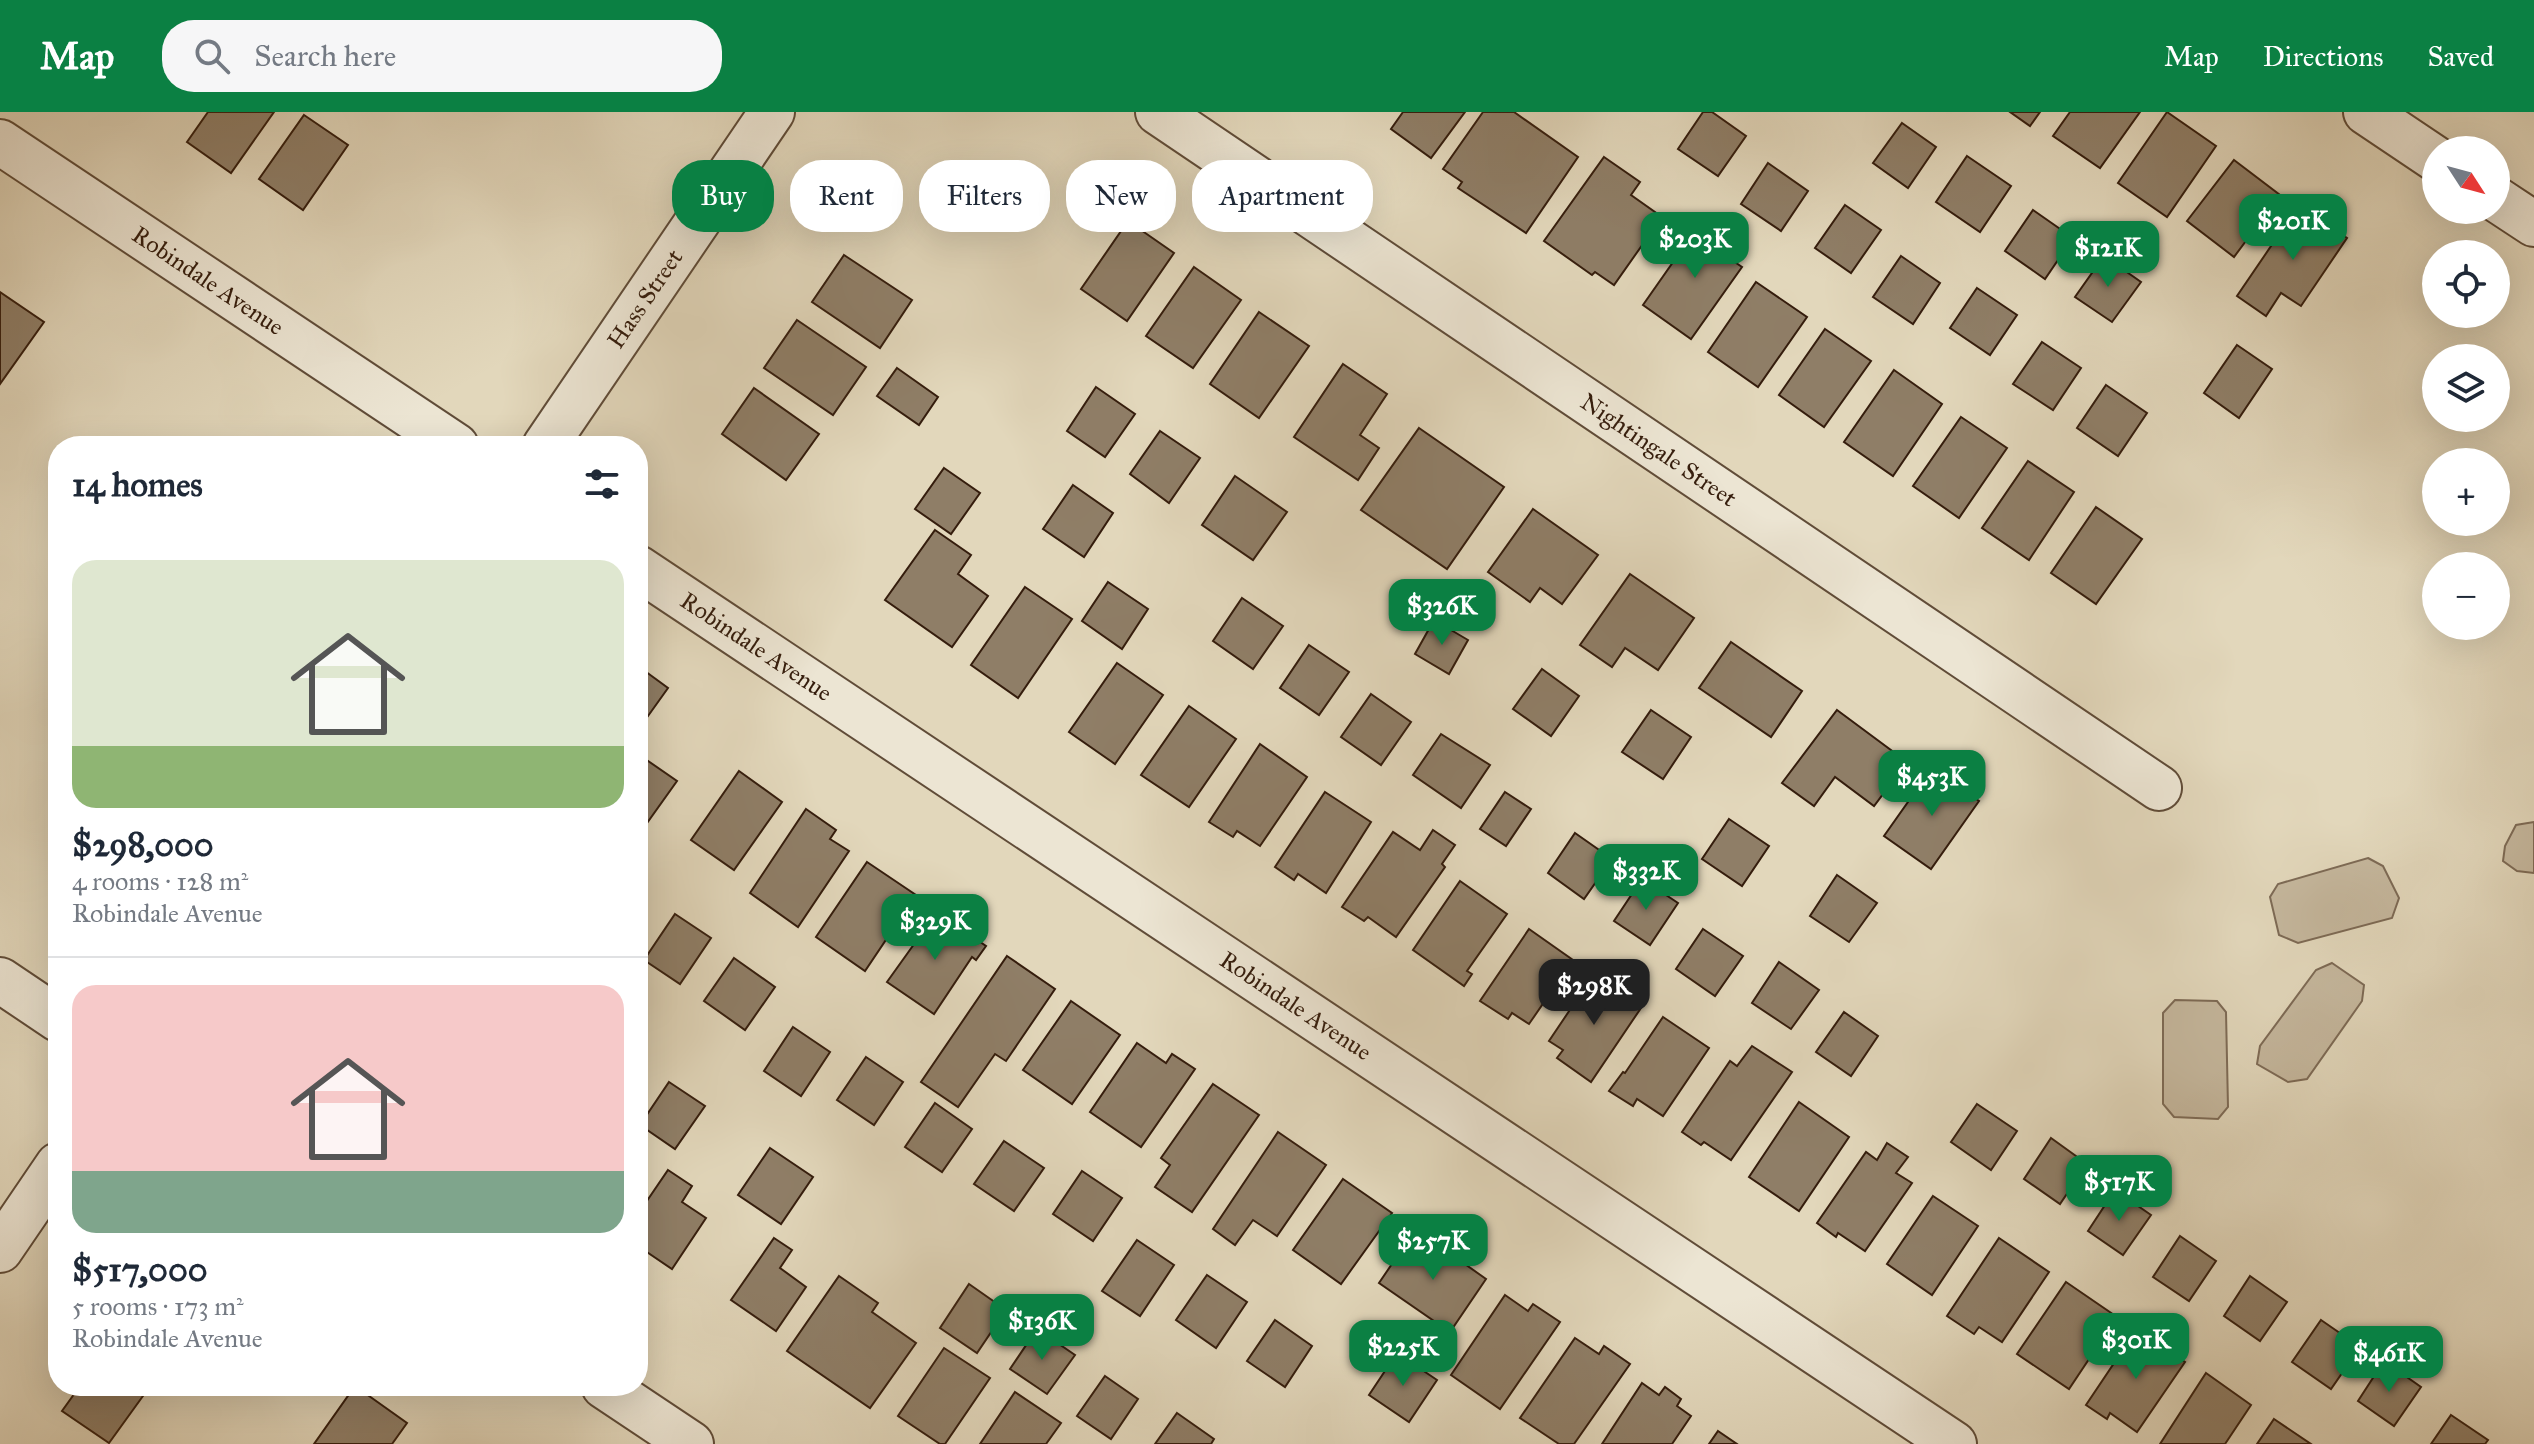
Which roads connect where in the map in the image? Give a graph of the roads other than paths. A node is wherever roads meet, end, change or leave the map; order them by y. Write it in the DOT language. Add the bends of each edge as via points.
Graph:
graph roads {
  1 [pos="772,112"];
  2 [pos="1158,112"];
  3 [pos="2366,112"];
  4 [pos="0,142"];
  5 [pos="2422,150"];
  6 [pos="2510,208"];
  7 [pos="2534,224"];
  8 [pos="441,436"];
  9 [pos="552,436"];
  10 [pos="648,575"];
  11 [pos="2159,788"];
  12 [pos="0,980"];
  13 [pos="48,1012"];
  14 [pos="48,1180"];
  15 [pos="0,1250"];
  16 [pos="619,1396"];
  17 [pos="691,1444"];
  18 [pos="1954,1444"];
  1 -- 9 [label="street, Hass Street"];
  2 -- 11 [label="street, Nightingale Street"];
  3 -- 5 [label="street"];
  4 -- 8 [label="street, Robindale Avenue"];
  6 -- 7 [label="street"];
  10 -- 18 [label="street, Robindale Avenue"];
  12 -- 13 [label="street"];
  14 -- 15 [label="street"];
  16 -- 17 [label="street"];
}
